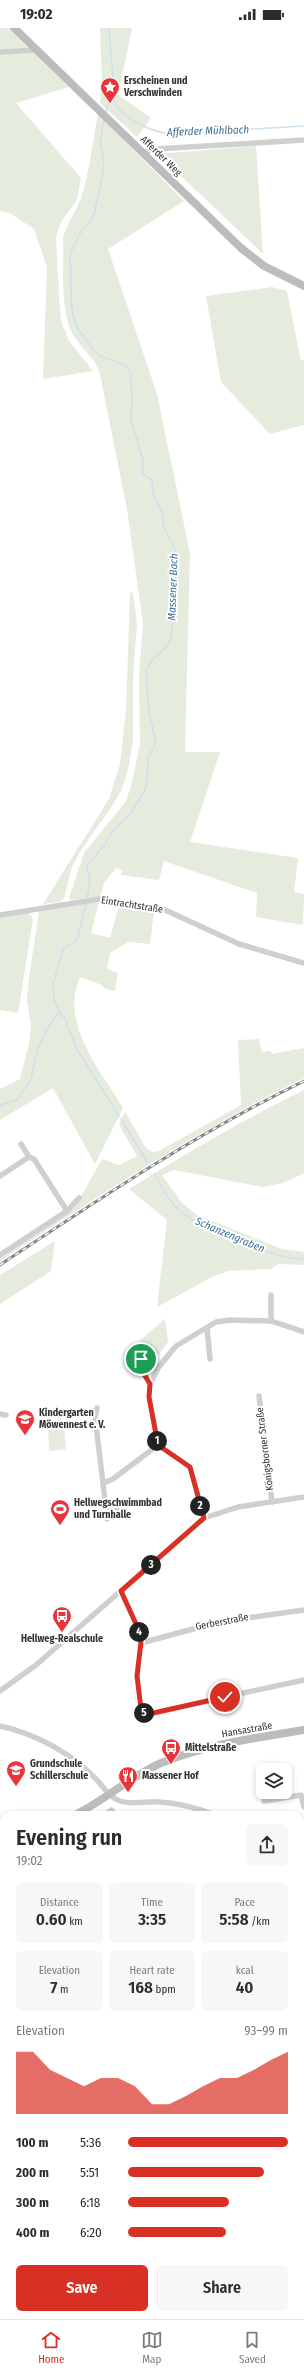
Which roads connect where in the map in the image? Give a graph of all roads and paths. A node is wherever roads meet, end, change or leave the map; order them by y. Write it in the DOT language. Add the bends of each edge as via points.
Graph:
graph roads {
  1 [pos="14,28"];
  2 [pos="36,50"];
  3 [pos="0,52"];
  4 [pos="304,140"];
  5 [pos="143,153"];
  6 [pos="304,286"];
  7 [pos="0,915"];
  8 [pos="304,963"];
  9 [pos="21,1144"];
  10 [pos="29,1157"];
  11 [pos="0,1176"];
  12 [pos="79,1198"];
  13 [pos="67,1210"];
  14 [pos="0,1255"];
  15 [pos="270,1295"];
  16 [pos="271,1321"];
  17 [pos="207,1328"];
  18 [pos="304,1332"];
  19 [pos="141,1359"];
  20 [pos="210,1359"];
  21 [pos="150,1384"];
  22 [pos="259,1396"];
  23 [pos="97,1408"];
  24 [pos="158,1445"];
  25 [pos="103,1483"];
  26 [pos="304,1497"];
  27 [pos="272,1502"];
  28 [pos="122,1507"];
  29 [pos="106,1509"];
  30 [pos="204,1518"];
  31 [pos="107,1519"];
  32 [pos="121,1591"];
  33 [pos="304,1610"];
  34 [pos="141,1642"];
  35 [pos="304,1680"];
  36 [pos="0,1691"];
  37 [pos="0,1726"];
  38 [pos="304,1730"];
  39 [pos="110,1794"];
  40 [pos="264,1801"];
  41 [pos="304,1807"];
  42 [pos="82,1811"];
  43 [pos="195,1811"];
  1 -- 2 [label="street, Afferder Weg"];
  2 -- 3 [label="street"];
  2 -- 5 [label="street, Afferder Weg"];
  4 -- 5 [label="street" via="155,149"];
  5 -- 6 [label="street, Afferder Weg" via="241,248 264,266"];
  7 -- 8 [label="street, Eintrachtstraße" via="100,899 163,909 238,944"];
  9 -- 10 [label="street"];
  10 -- 11 [label="street"];
  10 -- 13 [label="street" via="34,1159"];
  12 -- 13 [label="street"];
  13 -- 14 [label="street"];
  15 -- 16 [label="street"];
  16 -- 17 [label="street" via="230,1320 216,1322"];
  16 -- 18 [label="street"];
  17 -- 20 [label="street"];
  17 -- 21 [label="street" via="176,1346 158,1368"];
  19 -- 21 [label="street" via="144,1374"];
  21 -- 24 [label="street" via="149,1397"];
  22 -- 27 [label="street, Königsborner Straße"];
  23 -- 25 [label="street" via="95,1417"];
  24 -- 25 [label="street" via="113,1479"];
  24 -- 30 [label="street" via="190,1467"];
  25 -- 29 [label="street"];
  26 -- 27 [label="street, Königsborner Straße"];
  27 -- 30 [label="street, Königsborner Straße" via="238,1507"];
  28 -- 29 [label="street"];
  29 -- 31 [label="street"];
  30 -- 32 [label="street, Königsborner Straße"];
  32 -- 34 [label="street"];
  32 -- 36 [label="street, Königsborner Straße" via="27,1672"];
  33 -- 34 [label="street, Gerberstraße" via="215,1622"];
  34 -- 35 [label="street" via="137,1676 141,1709 145,1714"];
  37 -- 39 [label="street" via="28,1734 66,1754 94,1776"];
  38 -- 39 [label="street, Hansastraße" via="221,1745 181,1756 152,1768"];
  39 -- 42 [label="street, Hansastraße"];
  39 -- 43 [label="street" via="121,1802 158,1802"];
  40 -- 41 [label="street" via="301,1795"];
}
